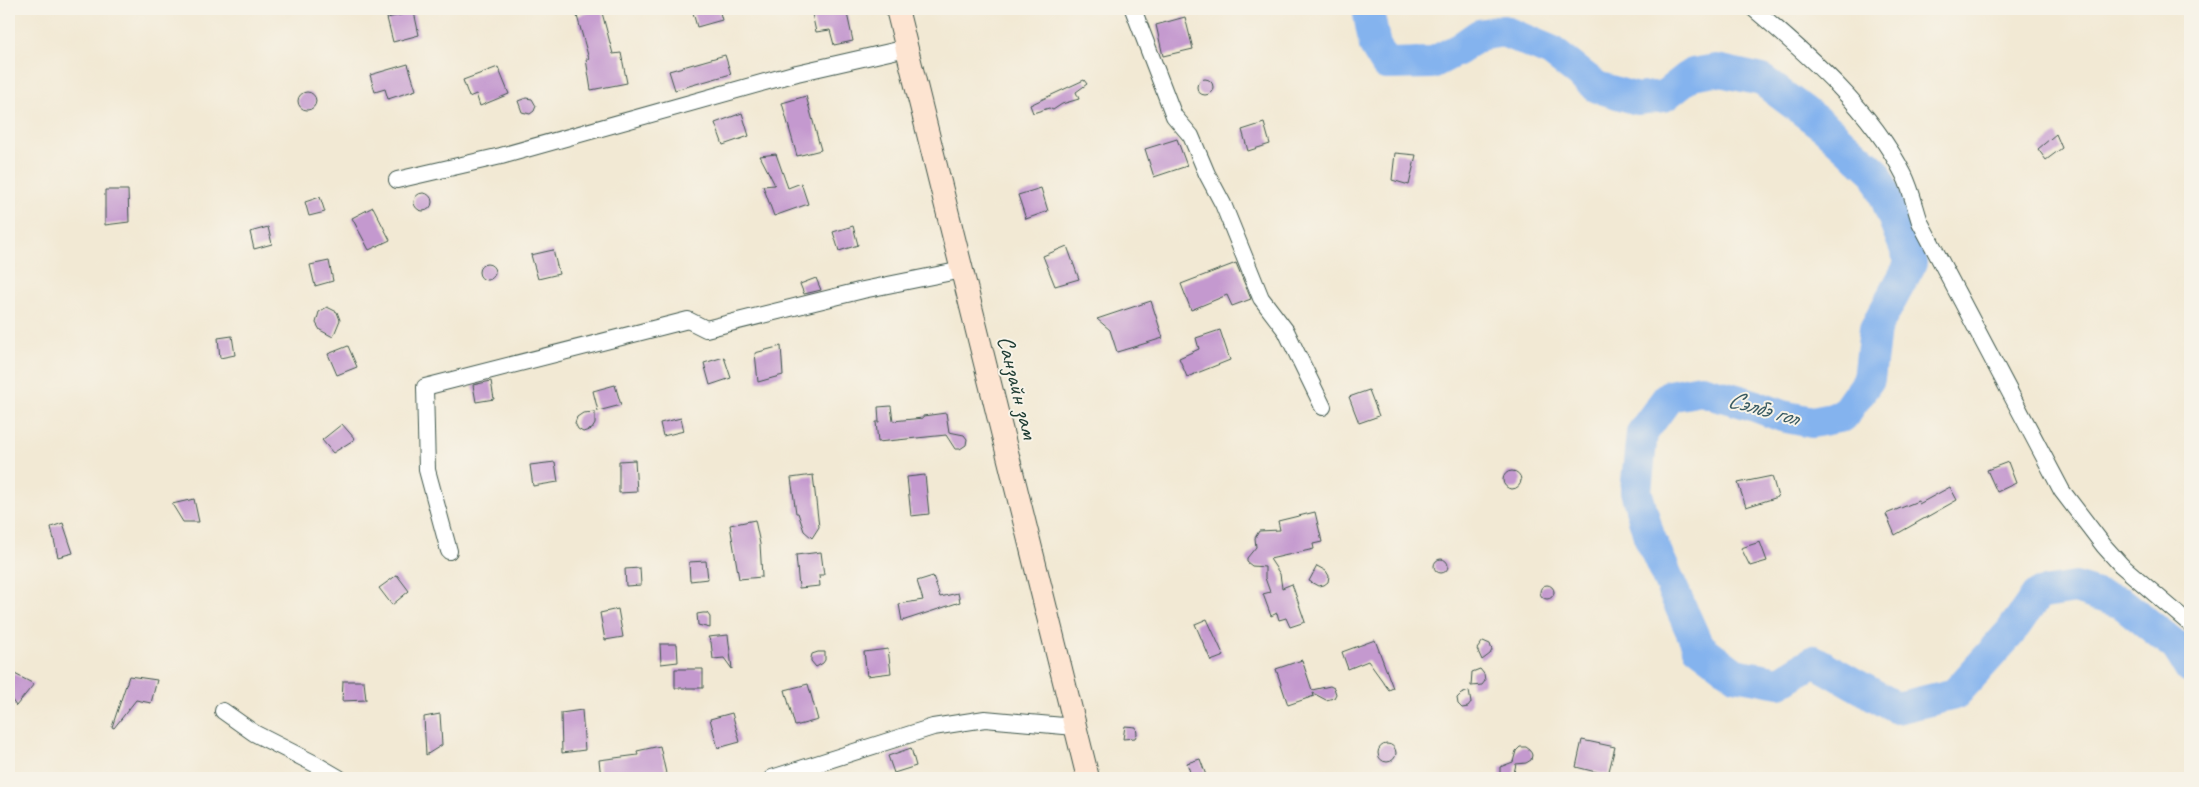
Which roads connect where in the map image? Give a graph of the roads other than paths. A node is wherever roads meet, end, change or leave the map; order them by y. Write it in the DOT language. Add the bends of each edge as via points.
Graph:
graph roads {
  1 [pos="1133,9"];
  2 [pos="1754,9"];
  3 [pos="903,24"];
  4 [pos="397,180"];
  5 [pos="962,270"];
  6 [pos="1323,407"];
  7 [pos="449,551"];
  8 [pos="2190,624"];
  9 [pos="223,711"];
  10 [pos="1075,728"];
  11 [pos="339,778"];
  12 [pos="772,778"];
  13 [pos="1088,778"];
  1 -- 6 [label="street" via="1174,116 1191,136 1261,298 1286,331"];
  2 -- 8 [label="street" via="1808,56 1877,131 1905,176 1920,222 2062,491 2121,565"];
  3 -- 4 [label="street" via="796,73 501,156"];
  3 -- 5 [label="main road, Санзайн зам"];
  5 -- 7 [label="street" via="863,290 706,329 688,320 424,387 426,470"];
  5 -- 10 [label="main road, Санзайн зам"];
  9 -- 11 [label="street" via="254,733"];
  10 -- 12 [label="street" via="985,719 933,728"];
  10 -- 13 [label="main road, Санзайн зам"];
}
